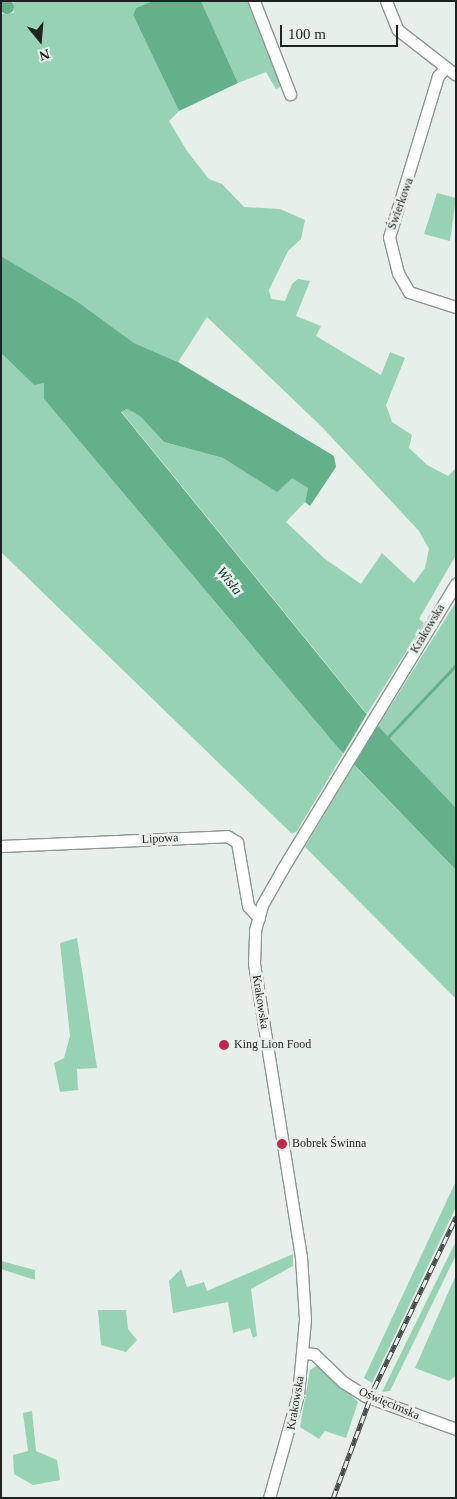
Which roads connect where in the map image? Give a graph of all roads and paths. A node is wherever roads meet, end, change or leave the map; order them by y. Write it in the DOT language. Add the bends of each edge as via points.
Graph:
graph roads {
  1 [pos="254,1"];
  2 [pos="386,1"];
  3 [pos="445,68"];
  4 [pos="456,75"];
  5 [pos="290,94"];
  6 [pos="456,307"];
  7 [pos="456,583"];
  8 [pos="1,846"];
  9 [pos="259,918"];
  10 [pos="304,1353"];
  11 [pos="456,1429"];
  12 [pos="268,1498"];
  1 -- 5 [label="street"];
  2 -- 3 [label="street" via="398,30"];
  3 -- 4 [label="street"];
  3 -- 6 [label="street, Świerkowa" via="438,76 390,237 398,273 409,292"];
  7 -- 9 [label="street, Krakowska" via="303,836"];
  8 -- 9 [label="street, Lipowa" via="227,836 237,842 248,906"];
  9 -- 10 [label="street, Krakowska" via="254,964 300,1257"];
  10 -- 11 [label="street, Oświęcimska" via="314,1354 343,1382 365,1396"];
  10 -- 12 [label="street, Krakowska" via="290,1435"];
}
